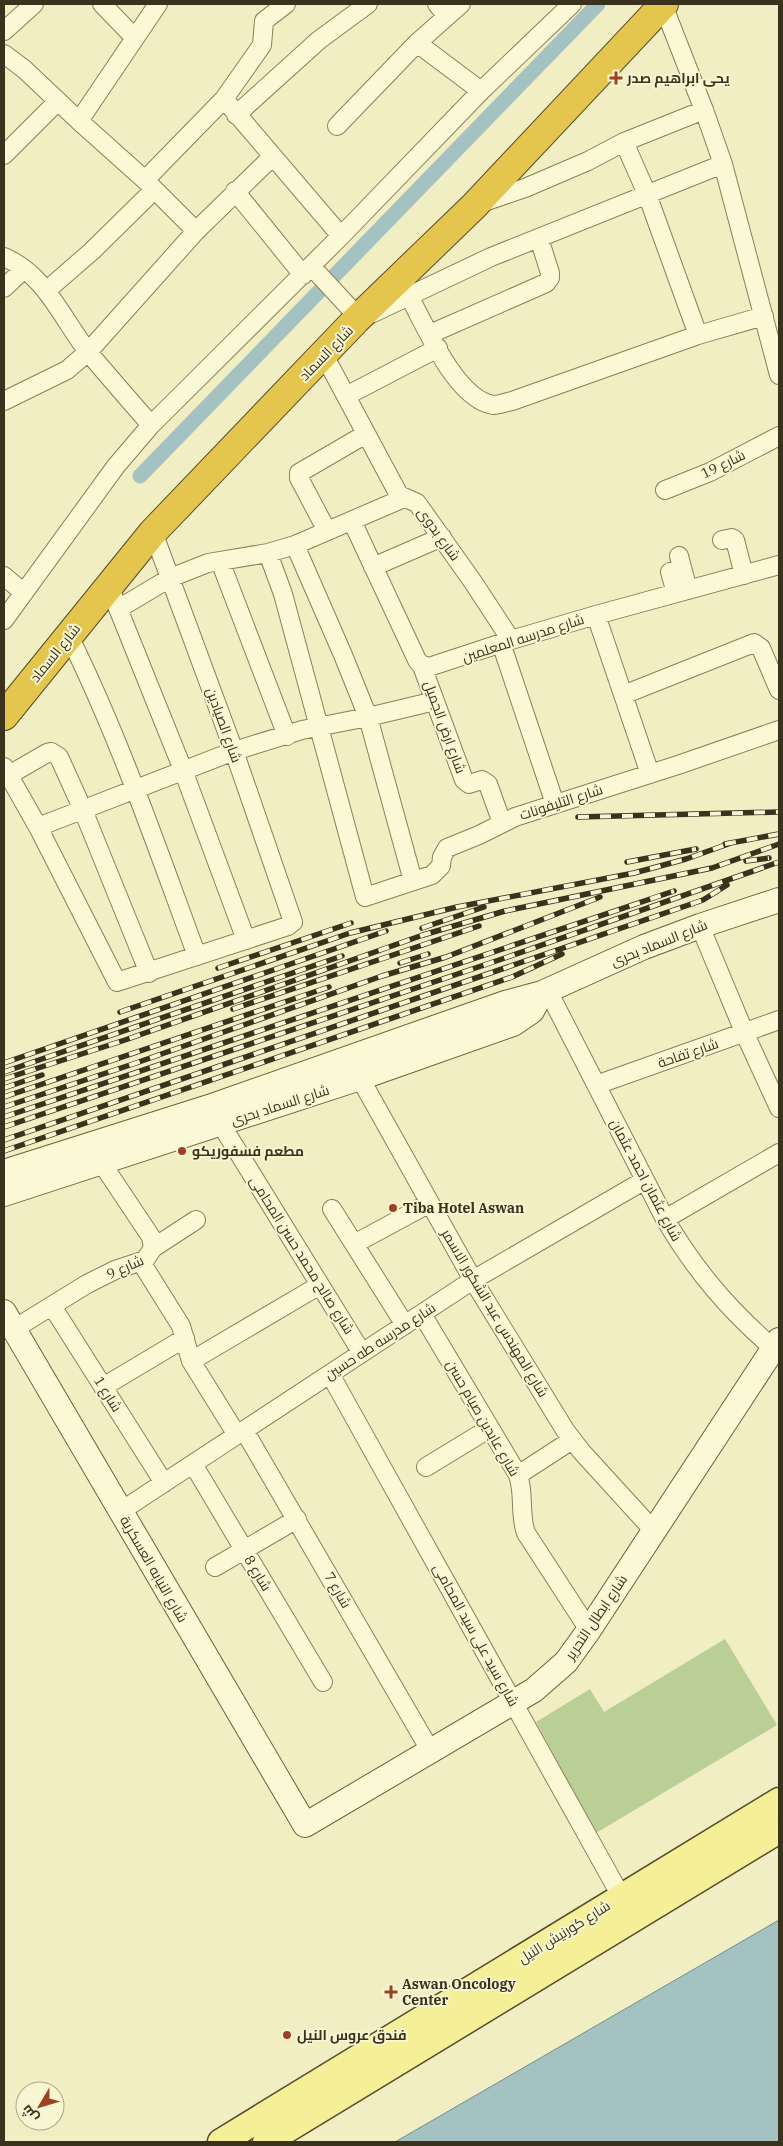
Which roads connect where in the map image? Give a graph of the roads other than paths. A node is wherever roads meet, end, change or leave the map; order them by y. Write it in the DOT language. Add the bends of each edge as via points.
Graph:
graph roads {
  1 [pos="34,4"];
  2 [pos="102,4"];
  3 [pos="158,4"];
  4 [pos="286,4"];
  5 [pos="368,4"];
  6 [pos="461,4"];
  7 [pos="572,4"];
  8 [pos="664,5"];
  9 [pos="442,10"];
  10 [pos="4,31"];
  11 [pos="134,37"];
  12 [pos="417,43"];
  13 [pos="4,54"];
  14 [pos="481,91"];
  15 [pos="224,99"];
  16 [pos="58,101"];
  17 [pos="704,110"];
  18 [pos="236,115"];
  19 [pos="78,121"];
  20 [pos="336,126"];
  21 [pos="624,142"];
  22 [pos="4,155"];
  23 [pos="272,158"];
  24 [pos="723,164"];
  25 [pos="150,185"];
  26 [pos="236,191"];
  27 [pos="647,194"];
  28 [pos="474,206"];
  29 [pos="196,231"];
  30 [pos="341,236"];
  31 [pos="539,238"];
  32 [pos="4,258"];
  33 [pos="24,270"];
  34 [pos="311,272"];
  35 [pos="4,288"];
  36 [pos="46,291"];
  37 [pos="409,296"];
  38 [pos="354,314"];
  39 [pos="764,316"];
  40 [pos="698,335"];
  41 [pos="434,341"];
  42 [pos="88,352"];
  43 [pos="324,355"];
  44 [pos="779,374"];
  45 [pos="346,396"];
  46 [pos="4,401"];
  47 [pos="151,424"];
  48 [pos="366,434"];
  49 [pos="779,436"];
  50 [pos="665,490"];
  51 [pos="404,498"];
  52 [pos="352,521"];
  53 [pos="328,531"];
  54 [pos="153,532"];
  55 [pos="442,537"];
  56 [pos="722,540"];
  57 [pos="295,545"];
  58 [pos="268,553"];
  59 [pos="679,556"];
  60 [pos="220,561"];
  61 [pos="779,565"];
  62 [pos="373,566"];
  63 [pos="670,572"];
  64 [pos="744,575"];
  65 [pos="4,576"];
  66 [pos="170,578"];
  67 [pos="682,591"];
  68 [pos="24,593"];
  69 [pos="114,597"];
  70 [pos="596,615"];
  71 [pos="4,620"];
  72 [pos="69,636"];
  73 [pos="506,642"];
  74 [pos="422,666"];
  75 [pos="779,690"];
  76 [pos="622,695"];
  77 [pos="435,701"];
  78 [pos="4,716"];
  79 [pos="368,717"];
  80 [pos="318,726"];
  81 [pos="779,730"];
  82 [pos="287,736"];
  83 [pos="234,751"];
  84 [pos="183,770"];
  85 [pos="6,771"];
  86 [pos="650,774"];
  87 [pos="135,788"];
  88 [pos="555,804"];
  89 [pos="83,810"];
  90 [pos="502,823"];
  91 [pos="38,827"];
  92 [pos="413,881"];
  93 [pos="779,900"];
  94 [pos="700,926"];
  95 [pos="246,940"];
  96 [pos="197,956"];
  97 [pos="149,973"];
  98 [pos="545,992"];
  99 [pos="779,1020"];
  100 [pos="745,1034"];
  101 [pos="360,1078"];
  102 [pos="596,1085"];
  103 [pos="779,1108"];
  104 [pos="215,1116"];
  105 [pos="95,1153"];
  106 [pos="779,1153"];
  107 [pos="4,1172"];
  108 [pos="645,1180"];
  109 [pos="4,1194"];
  110 [pos="430,1203"];
  111 [pos="332,1209"];
  112 [pos="665,1219"];
  113 [pos="196,1220"];
  114 [pos="354,1244"];
  115 [pos="153,1248"];
  116 [pos="141,1262"];
  117 [pos="473,1280"];
  118 [pos="320,1285"];
  119 [pos="52,1306"];
  120 [pos="422,1314"];
  121 [pos="9,1321"];
  122 [pos="404,1325"];
  123 [pos="185,1338"];
  124 [pos="776,1344"];
  125 [pos="362,1353"];
  126 [pos="191,1361"];
  127 [pos="330,1374"];
  128 [pos="103,1387"];
  129 [pos="490,1428"];
  130 [pos="241,1432"];
  131 [pos="572,1440"];
  132 [pos="193,1464"];
  133 [pos="426,1468"];
  134 [pos="518,1475"];
  135 [pos="164,1483"];
  136 [pos="121,1511"];
  137 [pos="297,1519"];
  138 [pos="654,1531"];
  139 [pos="244,1550"];
  140 [pos="215,1567"];
  141 [pos="589,1630"];
  142 [pos="323,1682"];
  143 [pos="514,1702"];
  144 [pos="430,1750"];
  145 [pos="779,1800"];
  146 [pos="305,1825"];
  147 [pos="779,1830"];
  148 [pos="621,1896"];
  149 [pos="221,2142"];
  150 [pos="266,2142"];
  1 -- 10 [label="street"];
  2 -- 11 [label="street"];
  3 -- 11 [label="street"];
  4 -- 15 [label="street" via="264,21 262,45"];
  5 -- 18 [label="street" via="319,40"];
  6 -- 9 [label="street"];
  7 -- 14 [label="street"];
  8 -- 17 [label="street"];
  8 -- 28 [label="highway, شارع السماد"];
  9 -- 12 [label="street"];
  11 -- 19 [label="street"];
  12 -- 14 [label="street"];
  12 -- 20 [label="street"];
  13 -- 16 [label="street"];
  14 -- 30 [label="street"];
  15 -- 18 [label="street"];
  15 -- 25 [label="street"];
  16 -- 19 [label="street"];
  16 -- 22 [label="street"];
  17 -- 21 [label="street"];
  17 -- 24 [label="street"];
  18 -- 23 [label="street"];
  19 -- 25 [label="street"];
  21 -- 27 [label="street"];
  21 -- 28 [label="street" via="525,188"];
  23 -- 26 [label="street"];
  23 -- 30 [label="street"];
  24 -- 27 [label="street"];
  24 -- 39 [label="street"];
  25 -- 29 [label="street"];
  25 -- 36 [label="street" via="92,251"];
  26 -- 29 [label="street"];
  26 -- 34 [label="street"];
  27 -- 31 [label="street"];
  27 -- 40 [label="street"];
  28 -- 38 [label="highway, شارع السماد"];
  29 -- 42 [label="street"];
  30 -- 34 [label="street"];
  31 -- 37 [label="street"];
  31 -- 41 [label="street" via="550,273 546,283"];
  32 -- 33 [label="street"];
  33 -- 35 [label="street"];
  33 -- 36 [label="street"];
  34 -- 38 [label="street"];
  34 -- 47 [label="street"];
  36 -- 42 [label="street"];
  37 -- 38 [label="street"];
  37 -- 41 [label="street"];
  38 -- 43 [label="highway, شارع السماد"];
  39 -- 40 [label="street"];
  39 -- 44 [label="street"];
  40 -- 41 [label="street" via="494,405 468,393 455,379"];
  41 -- 45 [label="street"];
  42 -- 46 [label="street" via="67,370"];
  42 -- 47 [label="street"];
  43 -- 45 [label="street, شارع بدوى"];
  43 -- 54 [label="highway, شارع السماد"];
  45 -- 48 [label="street, شارع بدوى"];
  47 -- 68 [label="street" via="116,466"];
  48 -- 51 [label="street, شارع بدوى" via="399,495"];
  48 -- 53 [label="street" via="299,473"];
  49 -- 50 [label="street, شارع 19" via="710,472"];
  51 -- 52 [label="street"];
  51 -- 55 [label="street, شارع بدوى" via="417,503"];
  52 -- 53 [label="street"];
  52 -- 62 [label="street"];
  53 -- 57 [label="street"];
  54 -- 66 [label="street, شارع الصيادين"];
  54 -- 69 [label="highway, شارع السماد"];
  55 -- 62 [label="street"];
  55 -- 73 [label="street, شارع بدوى"];
  56 -- 64 [label="street" via="736,540"];
  57 -- 58 [label="street"];
  57 -- 79 [label="street"];
  58 -- 60 [label="street"];
  58 -- 80 [label="street" via="283,594"];
  59 -- 67 [label="street"];
  60 -- 66 [label="street"];
  60 -- 82 [label="street"];
  61 -- 64 [label="street, شارع مدرسه المعلمين"];
  62 -- 74 [label="street"];
  63 -- 67 [label="street"];
  64 -- 67 [label="street, شارع مدرسه المعلمين"];
  65 -- 68 [label="street"];
  66 -- 69 [label="street"];
  66 -- 83 [label="street, شارع الصيادين"];
  67 -- 70 [label="street, شارع مدرسه المعلمين"];
  68 -- 71 [label="street"];
  69 -- 72 [label="highway, شارع السماد"];
  69 -- 84 [label="street"];
  70 -- 73 [label="street, شارع مدرسه المعلمين"];
  70 -- 76 [label="street"];
  72 -- 78 [label="highway, شارع السماد"];
  72 -- 87 [label="street" via="93,684"];
  73 -- 74 [label="street, شارع مدرسه المعلمين" via="434,667"];
  73 -- 88 [label="street, شارع بدوى"];
  74 -- 77 [label="street, شارع ارض الجميل"];
  75 -- 76 [label="street" via="760,648 754,643"];
  76 -- 86 [label="street"];
  77 -- 79 [label="street"];
  77 -- 90 [label="street, شارع ارض الجميل" via="464,780 469,784 482,780 488,784"];
  79 -- 80 [label="street"];
  79 -- 92 [label="street"];
  80 -- 82 [label="street"];
  80 -- 92 [label="street, شارع التليفونات" via="363,894 368,897"];
  81 -- 86 [label="street, شارع التليفونات"];
  82 -- 83 [label="street"];
  83 -- 84 [label="street"];
  83 -- 95 [label="street, شارع الصيادين" via="292,919 291,924"];
  84 -- 87 [label="street"];
  84 -- 95 [label="street"];
  85 -- 89 [label="street" via="51,752 59,757"];
  85 -- 91 [label="street"];
  86 -- 88 [label="street, شارع التليفونات"];
  87 -- 89 [label="street"];
  87 -- 96 [label="street"];
  88 -- 90 [label="street, شارع التليفونات"];
  89 -- 91 [label="street"];
  89 -- 97 [label="street"];
  90 -- 92 [label="street, شارع التليفونات" via="447,848 436,872"];
  91 -- 97 [label="street" via="114,980 120,982"];
  93 -- 94 [label="street, شارع السماد بحرى"];
  94 -- 98 [label="street, شارع السماد بحرى" via="644,947"];
  94 -- 100 [label="street"];
  95 -- 96 [label="street"];
  96 -- 97 [label="street"];
  98 -- 101 [label="street, شارع السماد بحرى" via="532,1011 513,1024"];
  98 -- 102 [label="street, شارع عثمان احمد عثمان"];
  98 -- 104 [label="street, شارع السماد بحرى" via="504,1003"];
  99 -- 100 [label="street, شارع تفاحة"];
  100 -- 102 [label="street, شارع تفاحة"];
  100 -- 103 [label="street"];
  101 -- 104 [label="street, شارع السماد بحرى"];
  101 -- 110 [label="street, شارع المهندس عبد الشكور الاسمر"];
  102 -- 108 [label="street, شارع عثمان احمد عثمان"];
  104 -- 105 [label="street, شارع السماد بحرى"];
  104 -- 118 [label="street, شارع صالح محمد حسن المحامى"];
  105 -- 107 [label="street, شارع السماد بحرى"];
  105 -- 109 [label="street, شارع السماد بحرى"];
  105 -- 115 [label="street, شارع 9" via="151,1237"];
  106 -- 112 [label="street"];
  108 -- 112 [label="street, شارع عثمان احمد عثمان"];
  108 -- 117 [label="street, شارع مدرسه طه حسين"];
  110 -- 114 [label="street"];
  110 -- 117 [label="street, شارع المهندس عبد الشكور الاسمر"];
  111 -- 114 [label="street"];
  112 -- 124 [label="street, شارع عثمان احمد عثمان" via="712,1289 748,1326"];
  113 -- 115 [label="street"];
  114 -- 122 [label="street"];
  115 -- 116 [label="street, شارع 9" via="149,1257"];
  116 -- 119 [label="street, شارع 9" via="116,1270"];
  116 -- 123 [label="street, شارع 7" via="179,1322"];
  117 -- 120 [label="street, شارع مدرسه طه حسين"];
  117 -- 131 [label="street, شارع المهندس عبد الشكور الاسمر"];
  118 -- 125 [label="street, شارع صالح محمد حسن المحامى"];
  118 -- 126 [label="street"];
  119 -- 121 [label="street, شارع 9"];
  119 -- 128 [label="street, شارع 1"];
  120 -- 122 [label="street, شارع مدرسه طه حسين"];
  120 -- 129 [label="street, شارع عابدين صيام حسن"];
  121 -- 136 [label="street, شارع النيابه العسكرية"];
  122 -- 125 [label="street, شارع مدرسه طه حسين"];
  123 -- 126 [label="street, شارع 7"];
  123 -- 128 [label="street"];
  124 -- 138 [label="street, شارع ابطال التحرير"];
  125 -- 127 [label="street, شارع مدرسه طه حسين"];
  126 -- 130 [label="street, شارع 7"];
  127 -- 130 [label="street, شارع مدرسه طه حسين"];
  127 -- 143 [label="street, شارع سيد على سيد المحامى"];
  128 -- 135 [label="street, شارع 1"];
  129 -- 133 [label="street"];
  129 -- 134 [label="street, شارع عابدين صيام حسن"];
  130 -- 132 [label="street, شارع مدرسه طه حسين"];
  130 -- 137 [label="street, شارع 7"];
  131 -- 134 [label="street"];
  131 -- 138 [label="street, شارع المهندس عبد الشكور الاسمر"];
  132 -- 135 [label="street, شارع مدرسه طه حسين"];
  132 -- 139 [label="street, شارع 8"];
  134 -- 141 [label="street, شارع عابدين صيام حسن" via="526,1533"];
  135 -- 136 [label="street, شارع مدرسه طه حسين"];
  136 -- 146 [label="street, شارع النيابه العسكرية"];
  137 -- 139 [label="street"];
  137 -- 144 [label="street, شارع 7"];
  138 -- 141 [label="street, شارع ابطال التحرير"];
  139 -- 140 [label="street"];
  139 -- 142 [label="street, شارع 8"];
  141 -- 143 [label="street, شارع ابطال التحرير" via="557,1671"];
  143 -- 144 [label="street, شارع ابطال التحرير"];
  143 -- 148 [label="street, شارع سيد على سيد المحامى"];
  144 -- 146 [label="street, شارع ابطال التحرير"];
  145 -- 148 [label="main road, شارع كورنيش النيل"];
  147 -- 150 [label="main road, شارع كورنيش النيل"];
  148 -- 149 [label="main road, شارع كورنيش النيل"];
}
